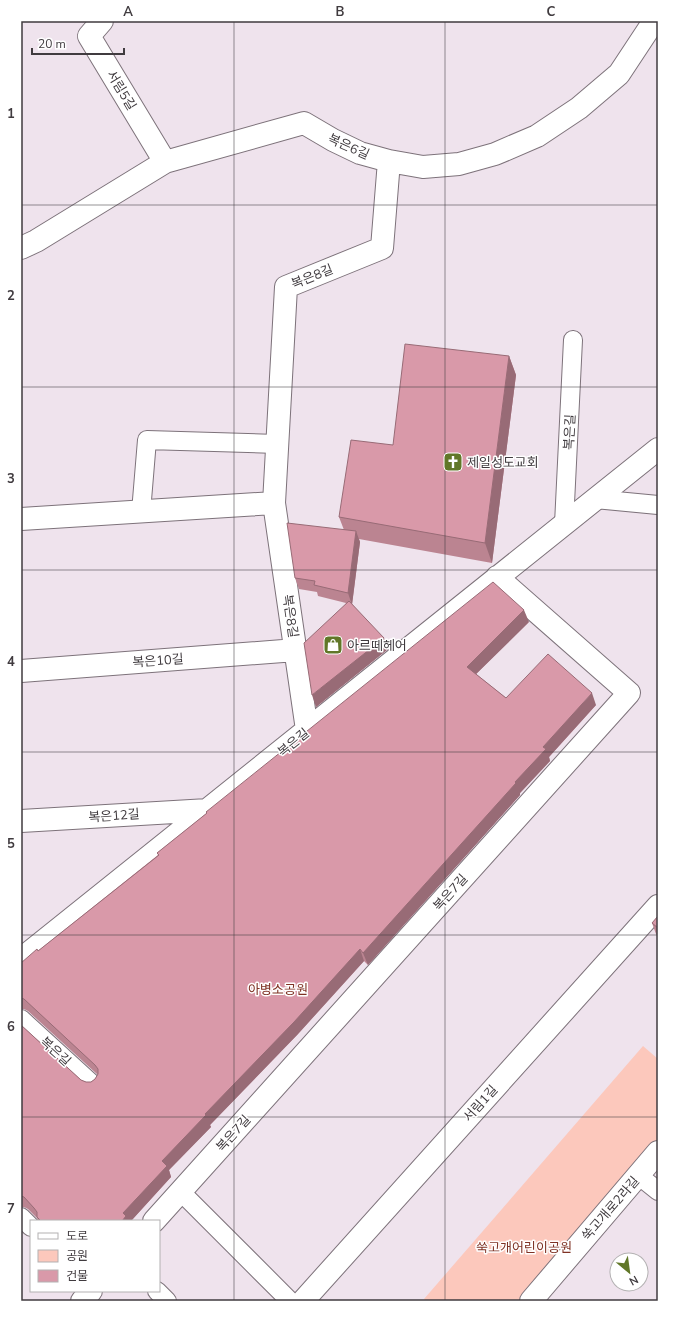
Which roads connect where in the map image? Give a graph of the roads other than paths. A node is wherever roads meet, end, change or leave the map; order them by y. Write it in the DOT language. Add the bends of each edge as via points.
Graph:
graph roads {
  1 [pos="102,21"];
  2 [pos="654,21"];
  3 [pos="389,161"];
  4 [pos="165,162"];
  5 [pos="21,248"];
  6 [pos="573,340"];
  7 [pos="277,444"];
  8 [pos="658,449"];
  9 [pos="595,499"];
  10 [pos="274,502"];
  11 [pos="658,505"];
  12 [pos="141,512"];
  13 [pos="21,520"];
  14 [pos="564,524"];
  15 [pos="498,577"];
  16 [pos="296,650"];
  17 [pos="21,670"];
  18 [pos="307,730"];
  19 [pos="208,810"];
  20 [pos="21,821"];
  21 [pos="658,906"];
  22 [pos="21,959"];
  23 [pos="21,1019"];
  24 [pos="92,1084"];
  25 [pos="658,1152"];
  26 [pos="638,1175"];
  27 [pos="658,1191"];
  28 [pos="180,1192"];
  29 [pos="21,1217"];
  30 [pos="155,1220"];
  31 [pos="30,1226"];
  32 [pos="90,1292"];
  33 [pos="158,1292"];
  34 [pos="538,1299"];
  35 [pos="82,1301"];
  36 [pos="167,1301"];
  37 [pos="290,1301"];
  38 [pos="303,1301"];
  1 -- 4 [label="street, 서림5길" via="89,36"];
  2 -- 3 [label="street, 복은6길" via="619,74 579,108 537,136 495,154 459,164 423,167"];
  3 -- 4 [label="street, 복은6길" via="360,153 304,123"];
  3 -- 7 [label="street, 복은8길" via="382,248 286,287"];
  4 -- 5 [label="street, 복은6길"];
  6 -- 14 [label="lane, 복은길"];
  7 -- 10 [label="street, 복은8길"];
  7 -- 12 [label="lane" via="147,440"];
  8 -- 9 [label="street, 복은길"];
  9 -- 11 [label="lane"];
  9 -- 14 [label="street, 복은길"];
  10 -- 12 [label="street"];
  10 -- 16 [label="street, 복은8길"];
  12 -- 13 [label="street"];
  14 -- 15 [label="street, 복은길"];
  15 -- 18 [label="street, 복은길"];
  15 -- 28 [label="street, 복은7길" via="629,693"];
  16 -- 17 [label="street, 복은10길"];
  16 -- 18 [label="street, 복은8길"];
  18 -- 19 [label="street, 복은길"];
  19 -- 20 [label="street, 복은12길"];
  19 -- 22 [label="street, 복은길"];
  21 -- 38 [label="street, 서림1길"];
  23 -- 24 [label="lane, 복은길"];
  25 -- 26 [label="street, 쑥고개로2라길"];
  26 -- 27 [label="lane"];
  26 -- 34 [label="street, 쑥고개로2라길"];
  28 -- 30 [label="street, 복은7길"];
  28 -- 37 [label="lane"];
  29 -- 31 [label="lane"];
  32 -- 35 [label="street"];
  33 -- 36 [label="lane"];
}
